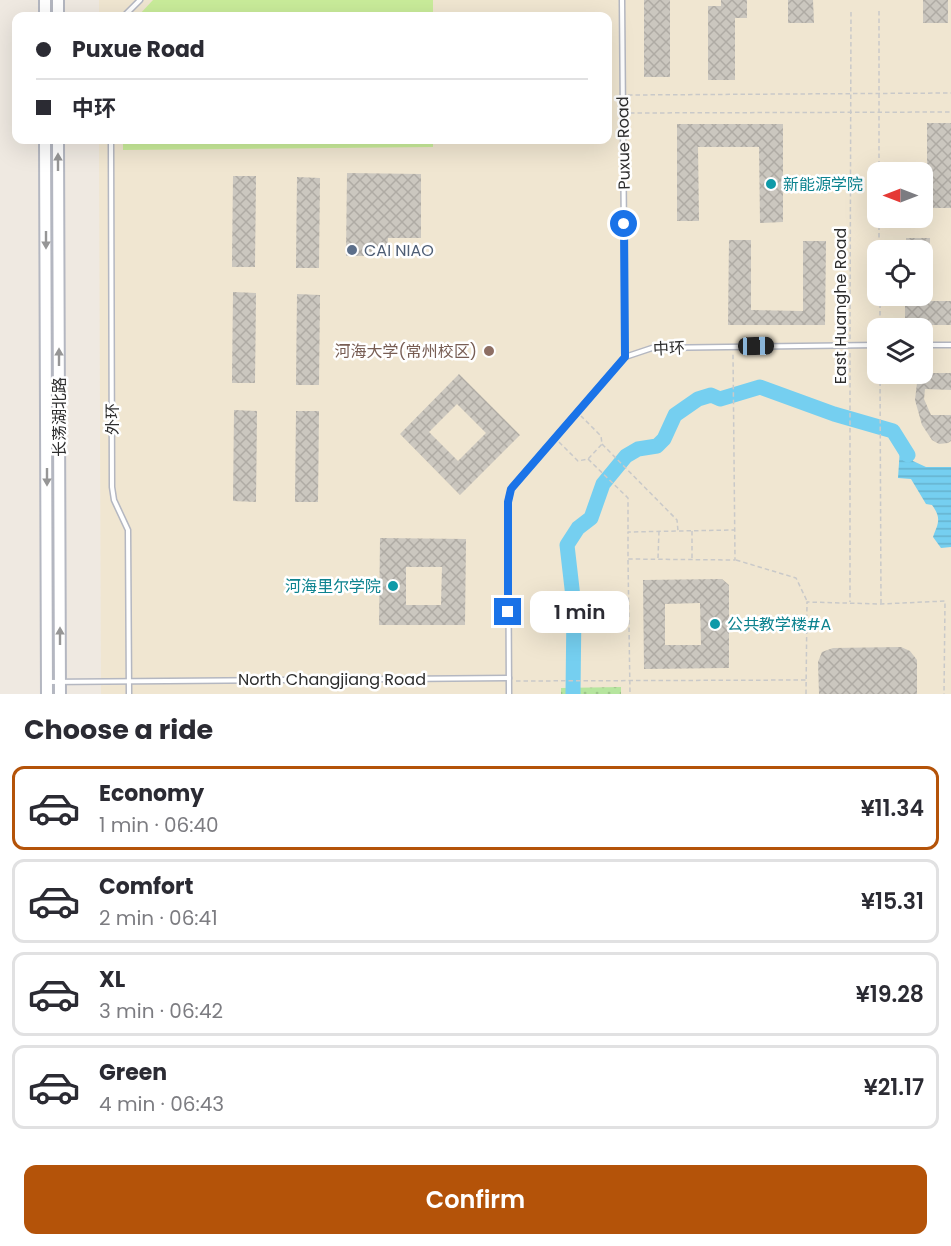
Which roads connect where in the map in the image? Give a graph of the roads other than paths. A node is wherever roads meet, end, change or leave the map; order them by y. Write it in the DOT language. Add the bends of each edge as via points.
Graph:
graph roads {
  1 [pos="140,0"];
  2 [pos="622,0"];
  3 [pos="128,12"];
  4 [pos="45,144"];
  5 [pos="58,144"];
  6 [pos="111,144"];
  7 [pos="867,345"];
  8 [pos="933,345"];
  9 [pos="951,345"];
  10 [pos="625,357"];
  11 [pos="60,680"];
  12 [pos="129,680"];
  13 [pos="509,680"];
  14 [pos="47,682"];
  15 [pos="47,694"];
  16 [pos="60,694"];
  17 [pos="129,694"];
  18 [pos="508,694"];
  1 -- 3 [label="lane"];
  2 -- 10 [label="lane, Puxue Road"];
  4 -- 14 [label="main road, 长荡湖北路, one-way"];
  11 -- 5 [label="main road, 长荡湖北路, one-way"];
  6 -- 12 [label="lane, 外环" via="112,487 128,530"];
  7 -- 10 [label="lane, 中环" via="652,348"];
  8 -- 9 [label="lane"];
  10 -- 13 [label="lane" via="511,489"];
  11 -- 12 [label="lane, North Changjiang Road"];
  11 -- 14 [label="lane, North Changjiang Road"];
  11 -- 16 [label="main road, 长荡湖北路"];
  12 -- 13 [label="lane, North Changjiang Road"];
  12 -- 17 [label="lane, 外环"];
  13 -- 18 [label="lane"];
  14 -- 15 [label="main road, 长荡湖北路"];
}
